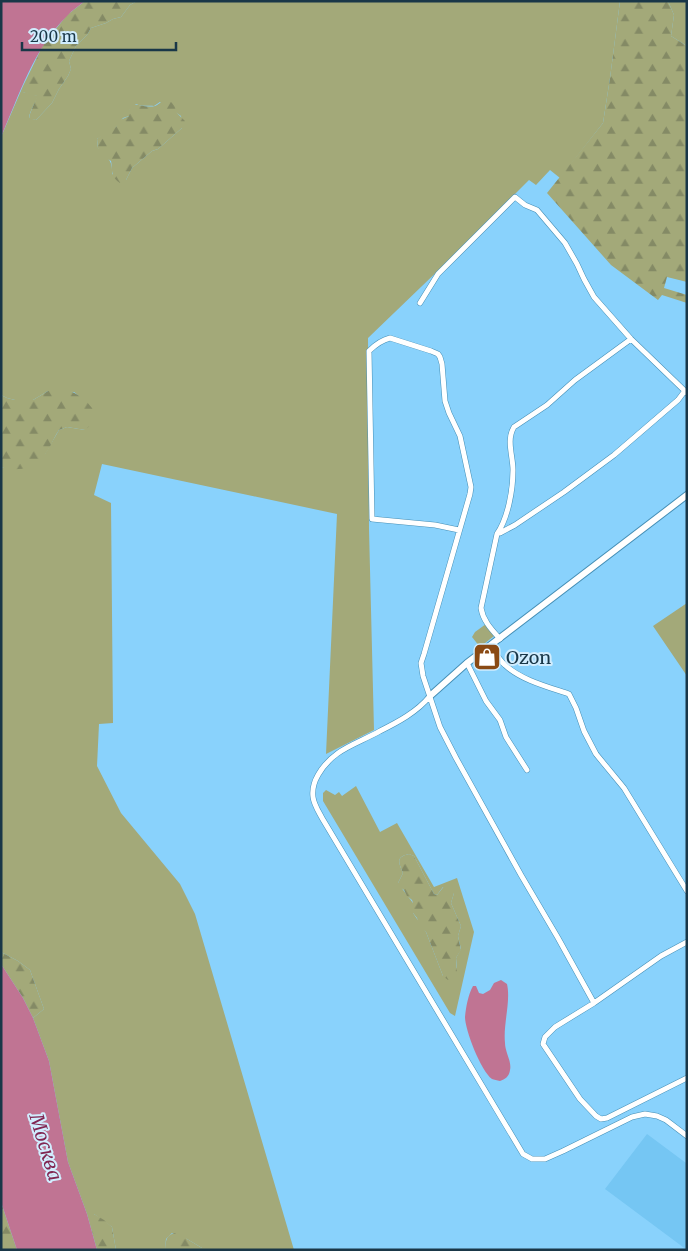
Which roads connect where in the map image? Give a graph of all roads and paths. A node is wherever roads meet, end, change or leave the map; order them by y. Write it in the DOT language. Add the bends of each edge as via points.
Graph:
graph roads {
  1 [pos="420,303"];
  2 [pos="631,339"];
  3 [pos="685,392"];
  4 [pos="686,496"];
  5 [pos="459,530"];
  6 [pos="497,534"];
  7 [pos="500,640"];
  8 [pos="490,646"];
  9 [pos="468,664"];
  10 [pos="430,696"];
  11 [pos="527,770"];
  12 [pos="687,891"];
  13 [pos="687,942"];
  14 [pos="594,1003"];
  15 [pos="687,1078"];
  16 [pos="687,1136"];
  1 -- 2 [label="street" via="438,274 515,197 537,210 565,243 594,297"];
  2 -- 3 [label="street"];
  2 -- 6 [label="street" via="514,427 510,438 512,485 508,508"];
  3 -- 6 [label="street" via="614,455 564,492"];
  4 -- 7 [label="street"];
  5 -- 5 [label="street" via="471,487 460,436 445,401 440,357 423,348 386,339 370,351 372,518"];
  5 -- 10 [label="street" via="421,663"];
  6 -- 7 [label="street" via="481,608"];
  7 -- 8 [label="street"];
  8 -- 9 [label="street"];
  8 -- 12 [label="street" via="509,668 536,684 569,694 596,754 624,788"];
  9 -- 10 [label="street"];
  9 -- 11 [label="street"];
  10 -- 14 [label="street" via="456,758"];
  10 -- 16 [label="street" via="418,709 380,732 346,747 329,760 313,790 315,805 322,818 522,1154 532,1159 548,1158 632,1117 645,1114 666,1120"];
  13 -- 14 [label="street" via="661,956"];
  14 -- 15 [label="street" via="555,1027 545,1037 544,1044 596,1116 607,1118"];
}
